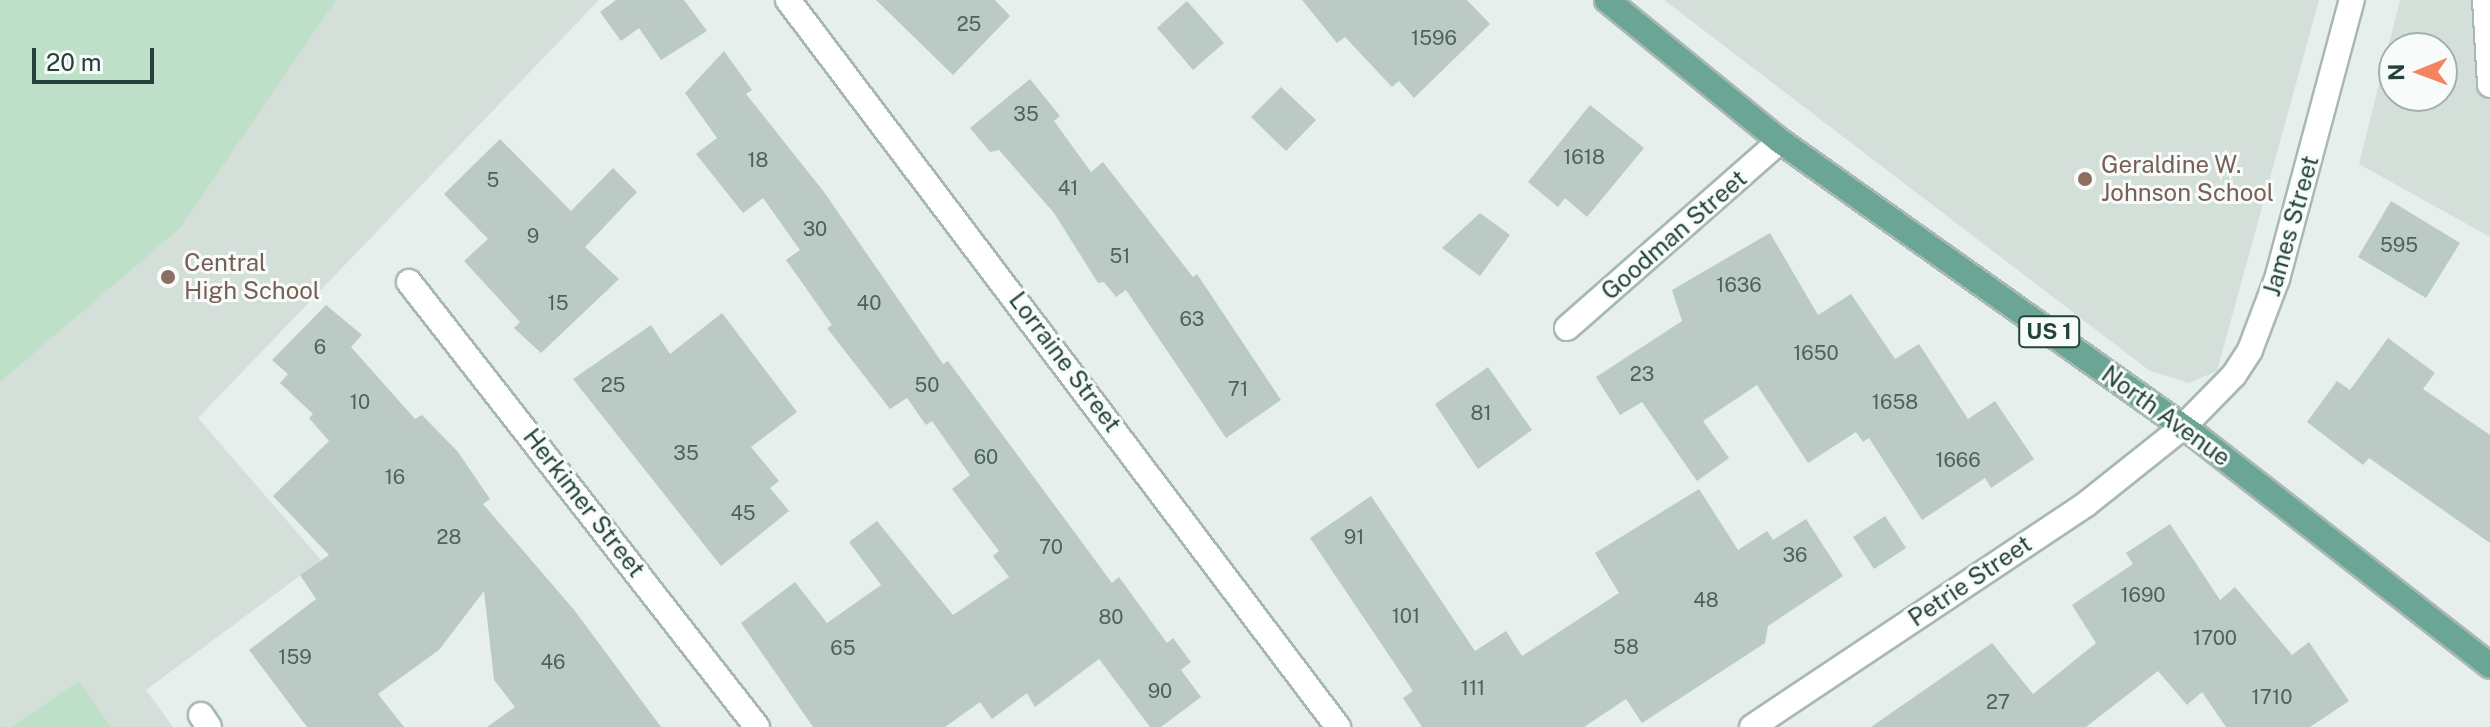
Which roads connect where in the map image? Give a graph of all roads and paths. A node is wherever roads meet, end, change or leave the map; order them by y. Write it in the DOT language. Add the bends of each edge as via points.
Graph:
graph roads {
  1 [pos="788,0"];
  2 [pos="1607,0"];
  3 [pos="2352,0"];
  4 [pos="2485,0"];
  5 [pos="2490,85"];
  6 [pos="1780,141"];
  7 [pos="409,282"];
  8 [pos="1567,328"];
  9 [pos="2183,427"];
  10 [pos="2490,666"];
  11 [pos="757,727"];
  12 [pos="1338,727"];
  13 [pos="1752,727"];
  1 -- 12 [label="street, Lorraine Street"];
  2 -- 6 [label="main road, North Avenue / US 1"];
  3 -- 9 [label="street, James Street" via="2266,315 2234,375"];
  4 -- 5 [label="street"];
  6 -- 8 [label="street, Goodman Street"];
  6 -- 9 [label="main road, North Avenue / US 1"];
  7 -- 11 [label="street, Herkimer Street"];
  9 -- 10 [label="main road, North Avenue / US 1"];
  9 -- 13 [label="street, Petrie Street" via="2085,505"];
}
